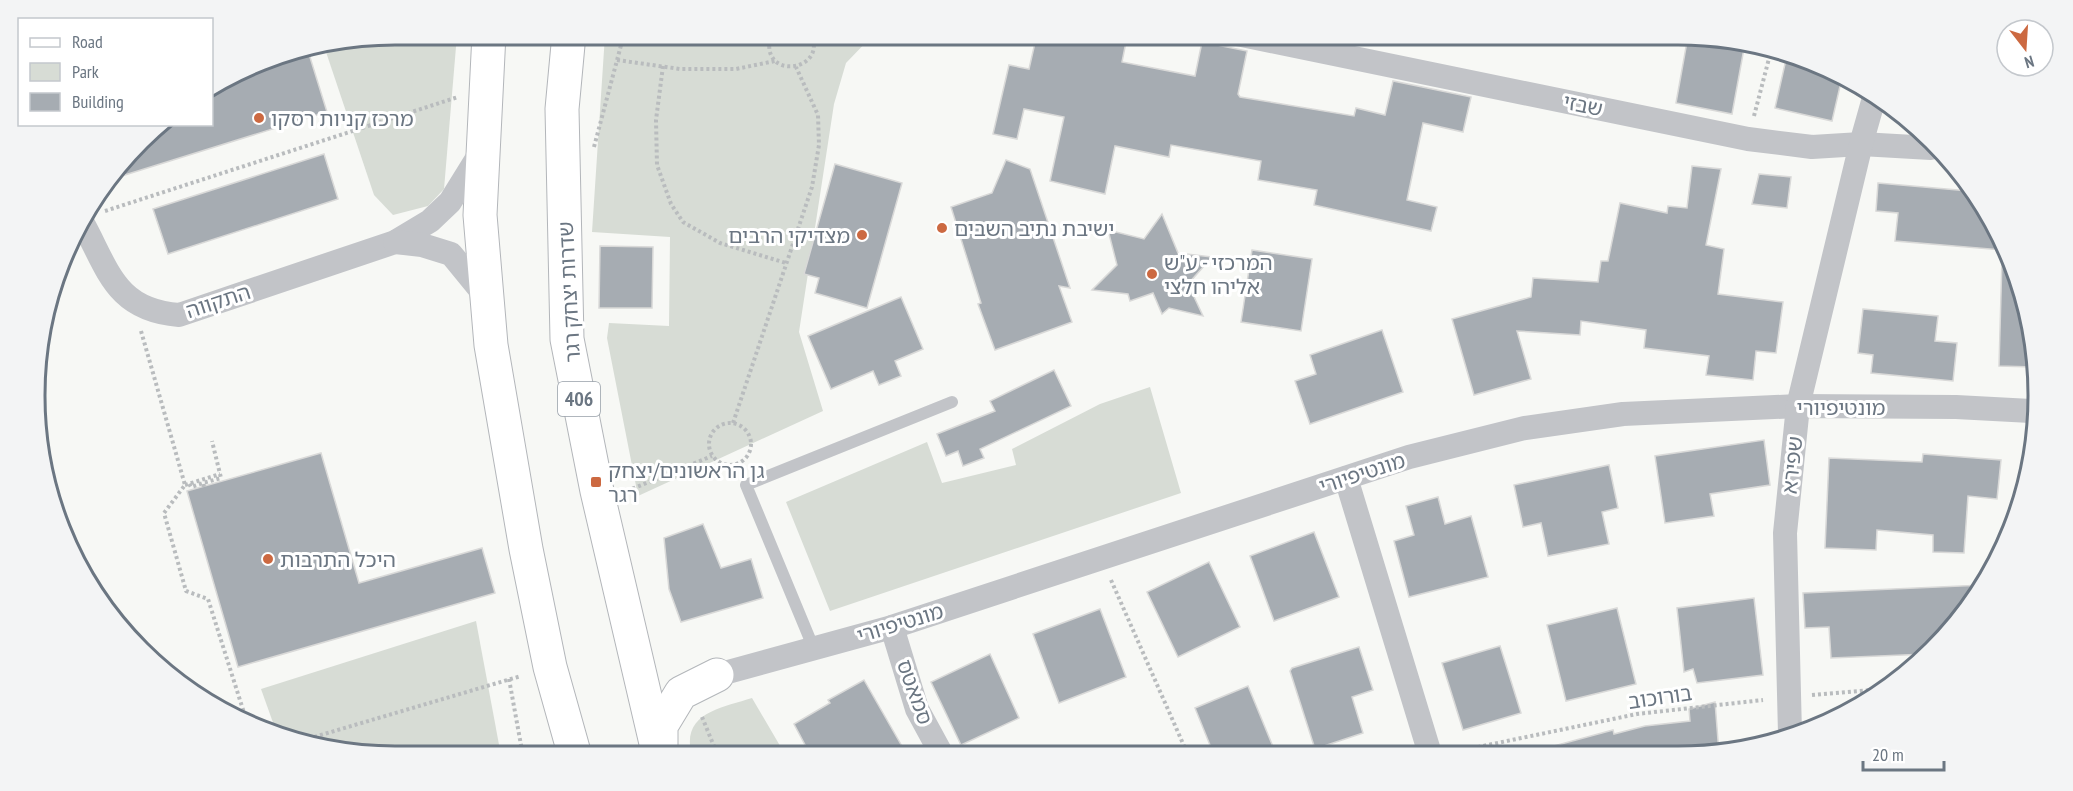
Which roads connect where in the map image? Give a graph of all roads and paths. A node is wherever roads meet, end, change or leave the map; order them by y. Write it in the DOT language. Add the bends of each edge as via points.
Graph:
graph roads {
  1 [pos="488,45"];
  2 [pos="568,45"];
  3 [pos="768,45"];
  4 [pos="813,45"];
  5 [pos="1291,45"];
  6 [pos="1769,57"];
  7 [pos="617,60"];
  8 [pos="775,61"];
  9 [pos="663,66"];
  10 [pos="796,67"];
  11 [pos="486,88"];
  12 [pos="1872,104"];
  13 [pos="1748,139"];
  14 [pos="1860,144"];
  15 [pos="483,148"];
  16 [pos="1925,148"];
  17 [pos="104,211"];
  18 [pos="86,231"];
  19 [pos="395,242"];
  20 [pos="786,263"];
  21 [pos="487,298"];
  22 [pos="132,302"];
  23 [pos="952,402"];
  24 [pos="1798,406"];
  25 [pos="2027,411"];
  26 [pos="733,423"];
  27 [pos="212,441"];
  28 [pos="712,456"];
  29 [pos="220,474"];
  30 [pos="1346,478"];
  31 [pos="187,484"];
  32 [pos="599,502"];
  33 [pos="1101,558"];
  34 [pos="892,627"];
  35 [pos="814,649"];
  36 [pos="634,655"];
  37 [pos="550,666"];
  38 [pos="509,680"];
  39 [pos="704,682"];
  40 [pos="1867,690"];
  41 [pos="1788,697"];
  42 [pos="244,712"];
  43 [pos="1790,727"];
  44 [pos="316,736"];
  45 [pos="521,746"];
  46 [pos="572,746"];
  47 [pos="657,746"];
  48 [pos="660,746"];
  49 [pos="716,746"];
  50 [pos="937,746"];
  51 [pos="1184,746"];
  52 [pos="1428,746"];
  53 [pos="1493,746"];
  1 -- 11 [label="main road"];
  2 -- 32 [label="main road, שדרות יצחק רגר / 406" via="562,109 567,339"];
  3 -- 8 [label="path"];
  4 -- 10 [label="path" via="808,60"];
  5 -- 13 [label="street, שבזי"];
  6 -- 13 [label="path"];
  7 -- 9 [label="path"];
  8 -- 9 [label="path" via="736,69"];
  8 -- 10 [label="path"];
  9 -- 20 [label="path" via="656,120 657,165 671,204 683,222 720,243"];
  10 -- 20 [label="path" via="818,115 819,146 812,187"];
  11 -- 15 [label="main road"];
  11 -- 17 [label="path"];
  12 -- 14 [label="street, שפירא"];
  13 -- 14 [label="street, שבזי" via="1812,147"];
  14 -- 16 [label="street, שבזי"];
  14 -- 24 [label="street, שפירא"];
  15 -- 19 [label="street, התקווה" via="450,202 430,221"];
  15 -- 21 [label="main road" via="480,215"];
  18 -- 22 [label="street, התקווה" via="105,270"];
  19 -- 21 [label="street, התקווה" via="451,254"];
  19 -- 22 [label="street, התקווה" via="178,315 157,313"];
  20 -- 26 [label="path"];
  21 -- 37 [label="main road" via="491,345"];
  22 -- 31 [label="path"];
  23 -- 35 [label="lane" via="746,484"];
  24 -- 25 [label="street, מונטיפיורי"];
  24 -- 30 [label="street, מונטיפיורי" via="1623,414 1525,428 1409,457"];
  24 -- 41 [label="street, שפירא" via="1785,533"];
  26 -- 28 [label="path" via="715,429 709,442"];
  26 -- 28 [label="path" via="750,436 747,457 735,465 724,465"];
  27 -- 29 [label="path"];
  28 -- 32 [label="path"];
  29 -- 31 [label="path"];
  29 -- 31 [label="path" via="221,477 203,485"];
  30 -- 33 [label="street, מונטיפיורי"];
  30 -- 52 [label="street"];
  31 -- 42 [label="path" via="164,513 186,591 208,599"];
  32 -- 36 [label="main road, שדרות יצחק רגר / 406"];
  33 -- 34 [label="street, מונטיפיורי"];
  33 -- 51 [label="path"];
  34 -- 35 [label="street, מונטיפיורי"];
  34 -- 50 [label="street, סמאטס" via="917,709"];
  35 -- 39 [label="street, מונטיפיורי"];
  36 -- 39 [label="main road" via="666,675 688,676"];
  36 -- 47 [label="main road, שדרות יצחק רגר / 406"];
  37 -- 38 [label="path"];
  37 -- 46 [label="main road"];
  38 -- 44 [label="path"];
  38 -- 45 [label="path"];
  39 -- 48 [label="main road" via="681,693 661,726"];
  39 -- 49 [label="path"];
  40 -- 41 [label="path, בורוכוב"];
  41 -- 43 [label="street, שפירא"];
  41 -- 53 [label="path, בורוכוב" via="1637,714"];
}
